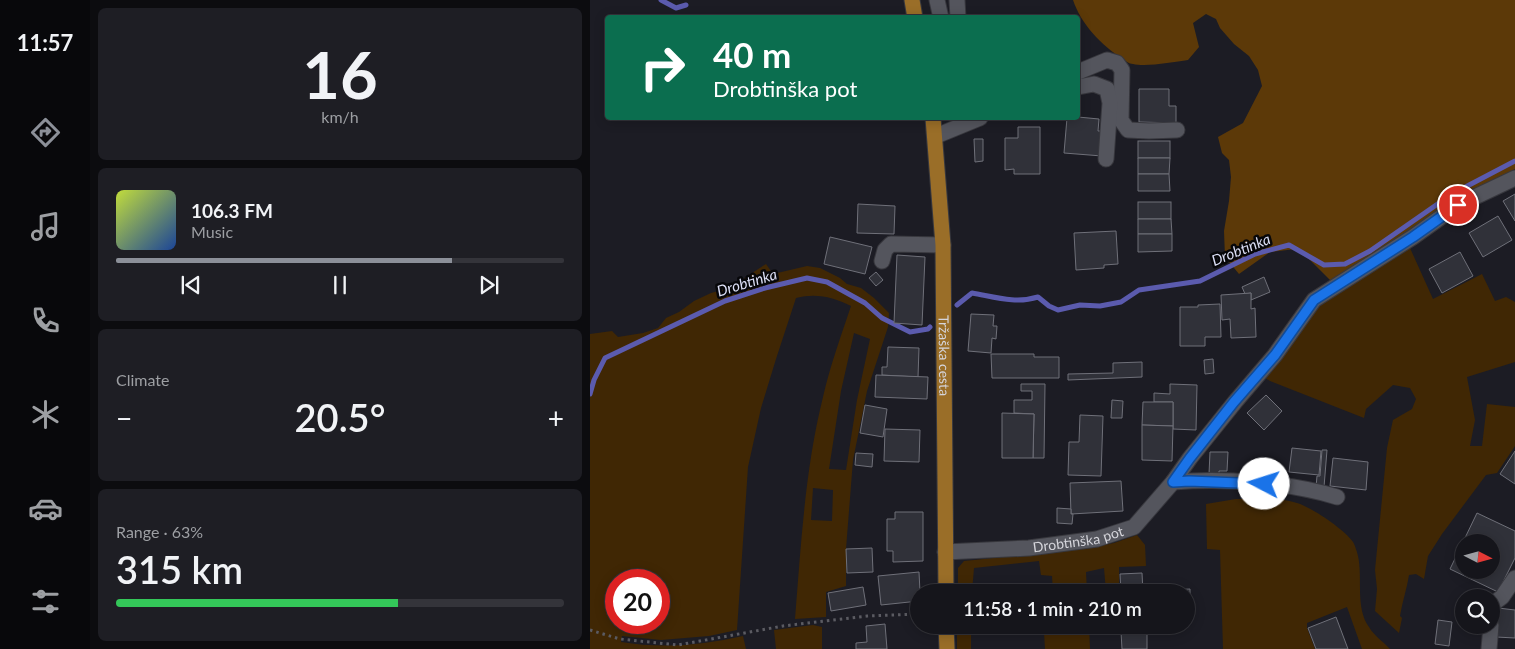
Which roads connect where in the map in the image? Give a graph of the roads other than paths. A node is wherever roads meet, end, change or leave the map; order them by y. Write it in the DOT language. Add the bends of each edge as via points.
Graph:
graph roads {
  1 [pos="912,0"];
  2 [pos="937,0"];
  3 [pos="957,0"];
  4 [pos="914,15"];
  5 [pos="940,15"];
  6 [pos="958,15"];
  7 [pos="1080,71"];
  8 [pos="1080,88"];
  9 [pos="933,120"];
  10 [pos="971,120"];
  11 [pos="1177,130"];
  12 [pos="936,136"];
  13 [pos="1106,158"];
  14 [pos="1515,178"];
  15 [pos="943,244"];
  16 [pos="882,260"];
  17 [pos="1173,482"];
  18 [pos="1337,498"];
  19 [pos="945,552"];
  20 [pos="1515,578"];
  21 [pos="946,584"];
  22 [pos="1500,598"];
  23 [pos="946,634"];
  24 [pos="1490,634"];
  25 [pos="947,649"];
  26 [pos="1489,649"];
  1 -- 4 [label="main road"];
  2 -- 5 [label="street"];
  3 -- 6 [label="street"];
  7 -- 11 [label="street" via="1107,60 1117,63 1122,70 1121,120 1128,130"];
  8 -- 13 [label="street" via="1094,84 1107,89 1110,103"];
  9 -- 12 [label="main road, Tržaška cesta"];
  10 -- 12 [label="street"];
  12 -- 15 [label="main road, Tržaška cesta"];
  14 -- 17 [label="street, Drobtinška pot" via="1458,205 1314,300 1275,355 1234,402"];
  15 -- 16 [label="street" via="891,244 884,250"];
  15 -- 19 [label="main road, Tržaška cesta"];
  17 -- 18 [label="street" via="1247,482 1314,490"];
  17 -- 19 [label="street, Drobtinška pot" via="1134,527 1097,539 1029,548"];
  19 -- 21 [label="main road, Tržaška cesta"];
  20 -- 22 [label="street"];
  23 -- 25 [label="main road"];
  24 -- 26 [label="street"];
}
